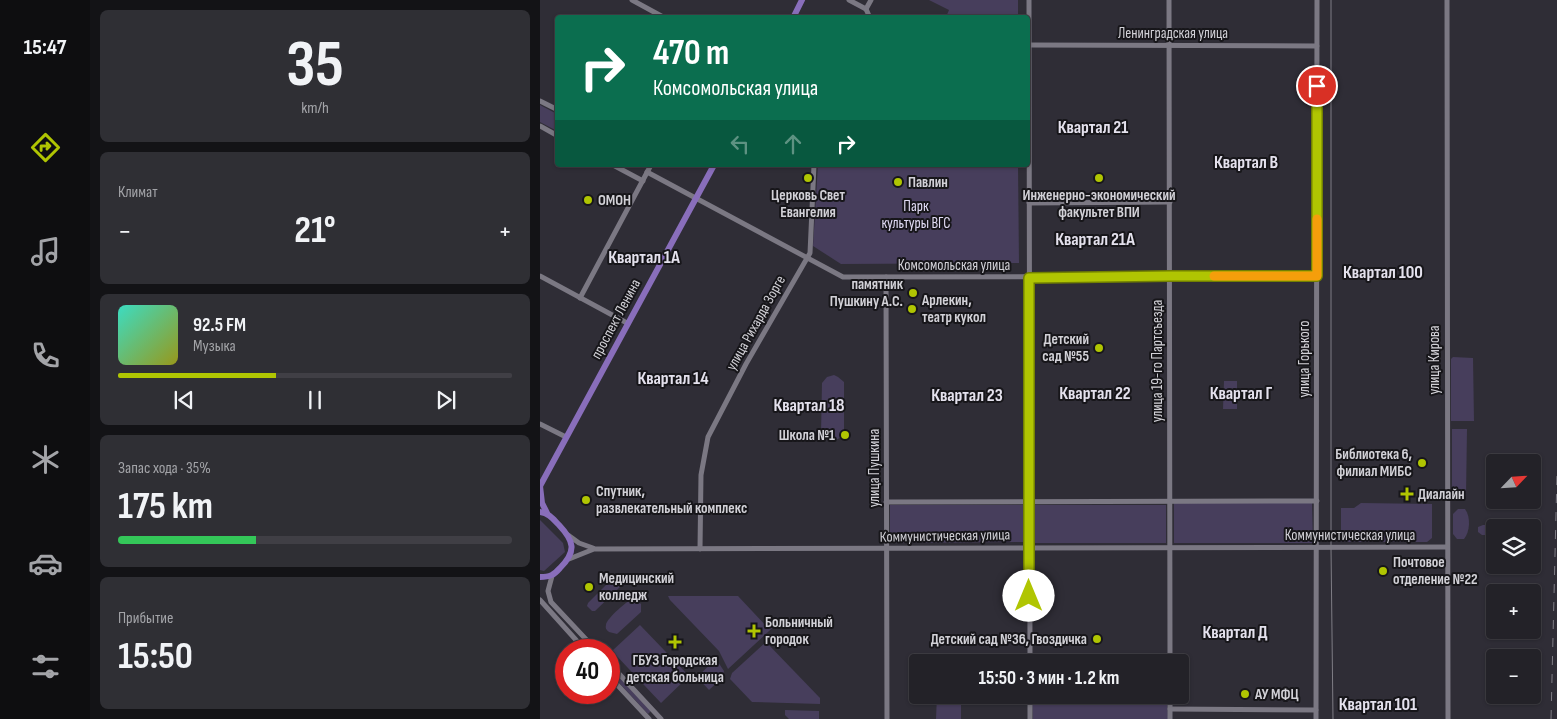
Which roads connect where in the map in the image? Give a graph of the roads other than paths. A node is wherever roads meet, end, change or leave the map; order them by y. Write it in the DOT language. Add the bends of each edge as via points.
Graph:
graph roads {
  1 [pos="632,0"];
  2 [pos="802,0"];
  3 [pos="849,0"];
  4 [pos="872,0"];
  5 [pos="1028,0"];
  6 [pos="1169,0"];
  7 [pos="1317,0"];
  8 [pos="1447,0"];
  9 [pos="866,9"];
  10 [pos="660,15"];
  11 [pos="794,15"];
  12 [pos="869,15"];
  13 [pos="1028,15"];
  14 [pos="1030,45"];
  15 [pos="1170,46"];
  16 [pos="1317,46"];
  17 [pos="540,101"];
  18 [pos="555,108"];
  19 [pos="540,126"];
  20 [pos="555,134"];
  21 [pos="617,167"];
  22 [pos="650,167"];
  23 [pos="713,167"];
  24 [pos="814,167"];
  25 [pos="1029,167"];
  26 [pos="647,172"];
  27 [pos="643,181"];
  28 [pos="696,197"];
  29 [pos="1170,202"];
  30 [pos="1029,203"];
  31 [pos="808,258"];
  32 [pos="540,276"];
  33 [pos="1170,276"];
  34 [pos="1317,276"];
  35 [pos="886,277"];
  36 [pos="1029,278"];
  37 [pos="580,298"];
  38 [pos="627,323"];
  39 [pos="540,424"];
  40 [pos="566,437"];
  41 [pos="540,486"];
  42 [pos="1028,501"];
  43 [pos="1170,501"];
  44 [pos="1317,501"];
  45 [pos="886,502"];
  46 [pos="543,512"];
  47 [pos="568,534"];
  48 [pos="1170,547"];
  49 [pos="1447,547"];
  50 [pos="1029,548"];
  51 [pos="1317,548"];
  52 [pos="594,549"];
  53 [pos="700,549"];
  54 [pos="886,549"];
  55 [pos="569,559"];
  56 [pos="552,576"];
  57 [pos="540,577"];
  58 [pos="540,600"];
  59 [pos="575,639"];
  60 [pos="586,639"];
  61 [pos="1030,654"];
  62 [pos="1170,654"];
  63 [pos="620,675"];
  64 [pos="620,688"];
  65 [pos="1030,704"];
  66 [pos="1170,704"];
  67 [pos="1170,709"];
  68 [pos="1316,710"];
  69 [pos="655,712"];
  70 [pos="649,719"];
  71 [pos="661,719"];
  72 [pos="888,719"];
  73 [pos="1030,719"];
  74 [pos="1170,719"];
  75 [pos="1316,719"];
  76 [pos="1448,719"];
  1 -- 10 [label="street"];
  2 -- 11 [label="main road"];
  3 -- 9 [label="street"];
  4 -- 9 [label="street"];
  5 -- 13 [label="street"];
  6 -- 15 [label="street, улица 19-го Партсъезда"];
  7 -- 16 [label="street, улица Горького"];
  8 -- 49 [label="street, улица Кирова"];
  9 -- 12 [label="street"];
  14 -- 15 [label="street, Ленинградская улица"];
  15 -- 16 [label="street, Ленинградская улица"];
  15 -- 29 [label="street, улица 19-го Партсъезда"];
  16 -- 34 [label="street, улица Горького"];
  17 -- 18 [label="street"];
  19 -- 20 [label="street"];
  21 -- 27 [label="street"];
  22 -- 26 [label="street"];
  23 -- 28 [label="main road, проспект Ленина"];
  24 -- 31 [label="street, улица Рихарда Зорге"];
  25 -- 30 [label="street"];
  26 -- 27 [label="street"];
  26 -- 28 [label="street, Комсомольская улица"];
  27 -- 37 [label="street"];
  28 -- 31 [label="street, Комсомольская улица"];
  28 -- 38 [label="main road, проспект Ленина"];
  29 -- 30 [label="street"];
  29 -- 33 [label="street, улица 19-го Партсъезда"];
  30 -- 36 [label="street"];
  31 -- 35 [label="street, Комсомольская улица" via="843,277"];
  31 -- 53 [label="street, улица Рихарда Зорге" via="766,328 708,437 701,476"];
  32 -- 37 [label="street"];
  33 -- 34 [label="street, Комсомольская улица"];
  33 -- 36 [label="street, Комсомольская улица"];
  33 -- 43 [label="street, улица 19-го Партсъезда"];
  34 -- 44 [label="street, улица Горького"];
  35 -- 36 [label="street, Комсомольская улица"];
  35 -- 45 [label="street, улица Пушкина"];
  36 -- 42 [label="street"];
  37 -- 38 [label="street"];
  38 -- 40 [label="main road, проспект Ленина"];
  39 -- 40 [label="street"];
  40 -- 41 [label="main road, проспект Ленина"];
  41 -- 46 [label="main road, проспект Ленина"];
  42 -- 43 [label="street"];
  42 -- 45 [label="street"];
  42 -- 50 [label="street"];
  43 -- 44 [label="street"];
  43 -- 48 [label="street, улица 19-го Партсъезда"];
  44 -- 51 [label="street, улица Горького"];
  45 -- 54 [label="street, улица Пушкина"];
  46 -- 47 [label="main road"];
  47 -- 52 [label="street, Коммунистическая улица"];
  47 -- 55 [label="main road" via="572,546"];
  48 -- 50 [label="street, Коммунистическая улица"];
  48 -- 51 [label="street, Коммунистическая улица"];
  48 -- 62 [label="street, улица 19-го Партсъезда"];
  49 -- 51 [label="street, Коммунистическая улица"];
  49 -- 76 [label="street, улица Кирова"];
  50 -- 54 [label="street, Коммунистическая улица"];
  50 -- 61 [label="street"];
  51 -- 68 [label="street, улица Горького"];
  52 -- 53 [label="street, Коммунистическая улица"];
  52 -- 55 [label="street, Коммунистическая улица"];
  53 -- 54 [label="street, Коммунистическая улица"];
  54 -- 72 [label="street, улица Пушкина"];
  55 -- 56 [label="main road"];
  56 -- 57 [label="main road"];
  56 -- 60 [label="street" via="548,590 551,602"];
  58 -- 59 [label="street"];
  63 -- 69 [label="street"];
  64 -- 70 [label="street"];
  65 -- 73 [label="street"];
  66 -- 67 [label="street"];
  67 -- 68 [label="street"];
  67 -- 74 [label="street"];
  68 -- 75 [label="street, улица Горького"];
  69 -- 70 [label="street"];
  69 -- 71 [label="street"];
}
